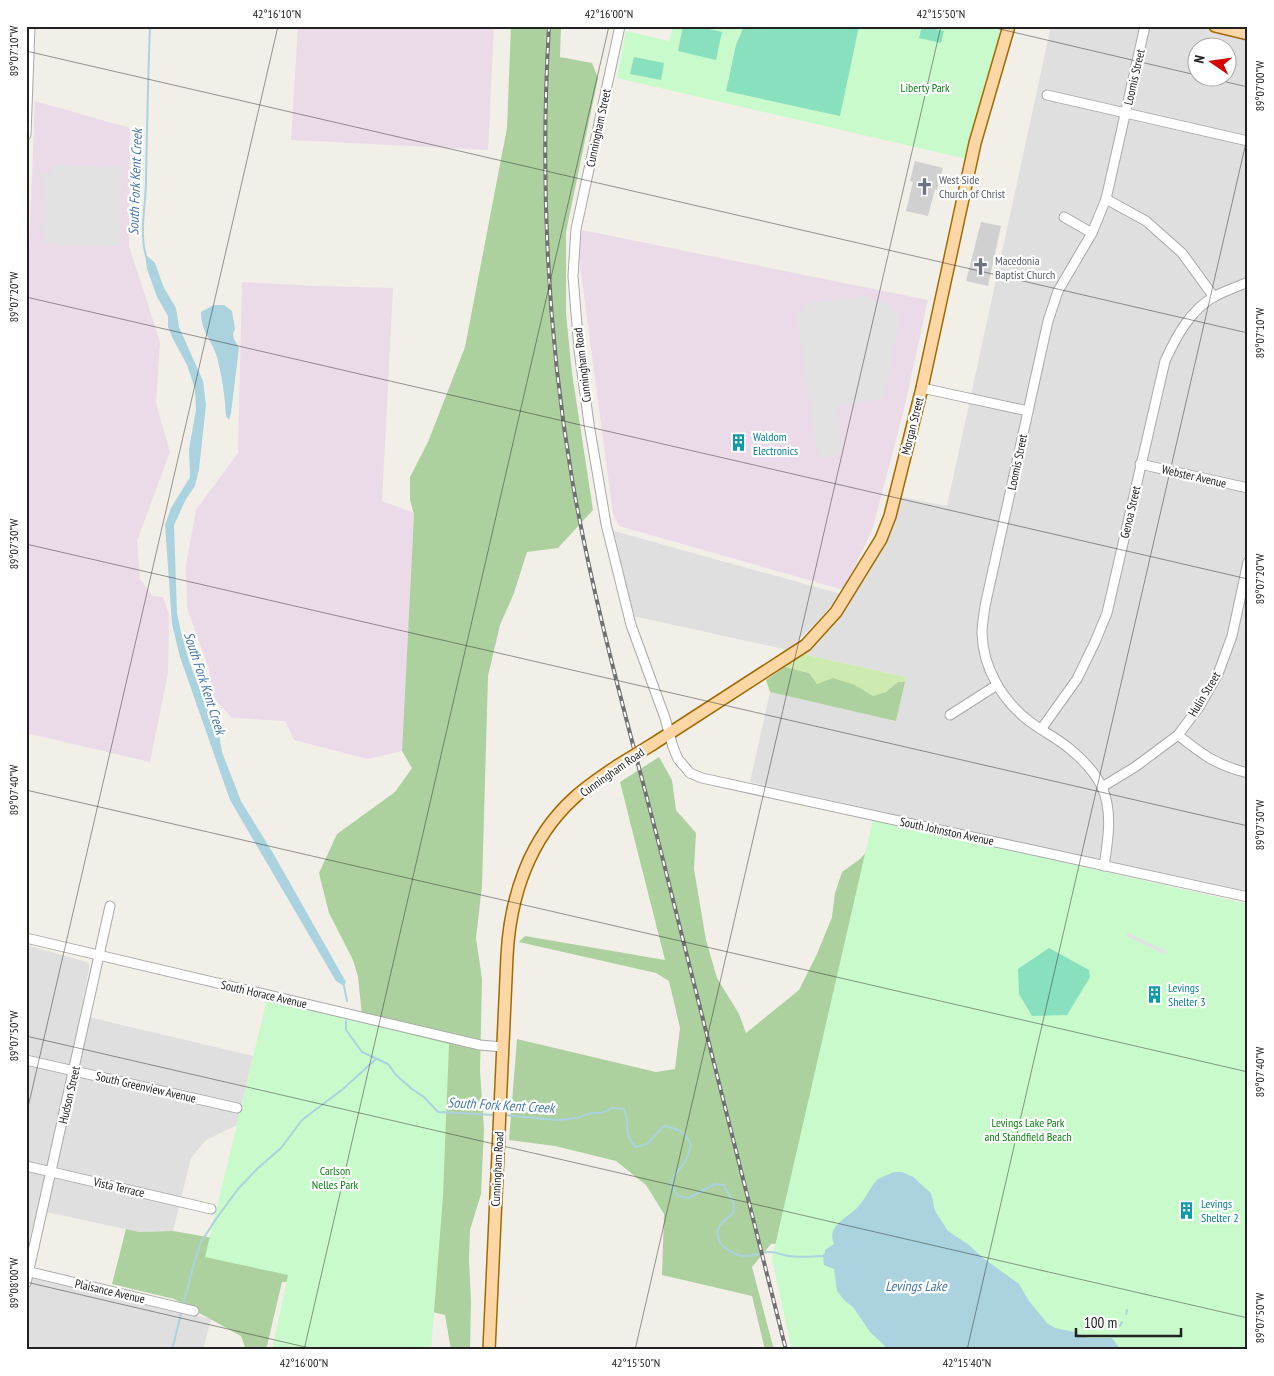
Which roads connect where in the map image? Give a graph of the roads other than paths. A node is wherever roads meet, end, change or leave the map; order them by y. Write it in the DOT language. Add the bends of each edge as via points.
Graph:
graph roads {
  1 [pos="30,26"];
  2 [pos="620,26"];
  3 [pos="1009,26"];
  4 [pos="1145,26"];
  5 [pos="1215,26"];
  6 [pos="1248,34"];
  7 [pos="27,93"];
  8 [pos="1047,94"];
  9 [pos="1126,112"];
  10 [pos="26,135"];
  11 [pos="1248,141"];
  12 [pos="1106,199"];
  13 [pos="1064,217"];
  14 [pos="576,230"];
  15 [pos="1092,233"];
  16 [pos="1248,282"];
  17 [pos="1214,297"];
  18 [pos="922,388"];
  19 [pos="1028,411"];
  20 [pos="1140,464"];
  21 [pos="1248,488"];
  22 [pos="1248,562"];
  23 [pos="997,686"];
  24 [pos="950,714"];
  25 [pos="1042,728"];
  26 [pos="670,734"];
  27 [pos="1178,735"];
  28 [pos="1248,773"];
  29 [pos="1102,786"];
  30 [pos="1104,866"];
  31 [pos="1248,897"];
  32 [pos="110,906"];
  33 [pos="26,938"];
  34 [pos="100,956"];
  35 [pos="503,1047"];
  36 [pos="26,1060"];
  37 [pos="74,1071"];
  38 [pos="237,1108"];
  39 [pos="26,1166"];
  40 [pos="52,1172"];
  41 [pos="211,1209"];
  42 [pos="28,1271"];
  43 [pos="26,1283"];
  44 [pos="194,1311"];
  45 [pos="489,1350"];
  1 -- 7 [label="street"];
  2 -- 14 [label="street, Cunningham Street"];
  3 -- 18 [label="main road, Morgan Street" via="975,143"];
  4 -- 9 [label="street, Loomis Street"];
  5 -- 6 [label="main road"];
  7 -- 10 [label="street"];
  8 -- 9 [label="street"];
  9 -- 11 [label="street"];
  9 -- 12 [label="street, Loomis Street"];
  12 -- 15 [label="street, Loomis Street"];
  12 -- 17 [label="street" via="1146,221 1182,253"];
  13 -- 15 [label="street"];
  14 -- 26 [label="street, Cunningham Road" via="573,276 579,350 606,524 631,625"];
  15 -- 19 [label="street, Loomis Street" via="1058,291"];
  16 -- 17 [label="street, Genoa Street"];
  17 -- 20 [label="street, Genoa Street" via="1187,322 1165,361"];
  18 -- 19 [label="street"];
  18 -- 26 [label="main road, Morgan Street" via="890,516 881,539 836,612 798,651"];
  19 -- 23 [label="street, Loomis Street" via="985,606 982,633 986,662"];
  20 -- 21 [label="street, Webster Avenue"];
  20 -- 25 [label="street, Genoa Street" via="1107,613 1077,679"];
  22 -- 27 [label="street, Hulin Street" via="1232,636 1218,674"];
  23 -- 24 [label="street"];
  23 -- 25 [label="street, Loomis Street" via="1030,722"];
  25 -- 29 [label="street, Loomis Street" via="1084,761"];
  26 -- 30 [label="street, South Johnston Avenue" via="678,759 690,773 702,778"];
  26 -- 35 [label="main road, Cunningham Road, bridge" via="584,790 564,809 537,844 514,902 509,930"];
  27 -- 28 [label="street" via="1208,758"];
  27 -- 29 [label="street, Hulin Street" via="1135,767"];
  29 -- 30 [label="street, Loomis Street" via="1109,831"];
  30 -- 31 [label="street, South Johnston Avenue"];
  32 -- 34 [label="street, Hudson Street"];
  33 -- 34 [label="street, South Horace Avenue"];
  34 -- 35 [label="street, South Horace Avenue" via="480,1045"];
  34 -- 37 [label="street, Hudson Street"];
  35 -- 45 [label="main road, Cunningham Road"];
  36 -- 37 [label="street, South Greenview Avenue"];
  37 -- 38 [label="street, South Greenview Avenue"];
  37 -- 40 [label="street, Hudson Street"];
  39 -- 40 [label="street, Vista Terrace"];
  40 -- 41 [label="street, Vista Terrace"];
  40 -- 42 [label="street, Hudson Street"];
  42 -- 43 [label="street, Hudson Street"];
  42 -- 44 [label="street, Plaisance Avenue"];
}
